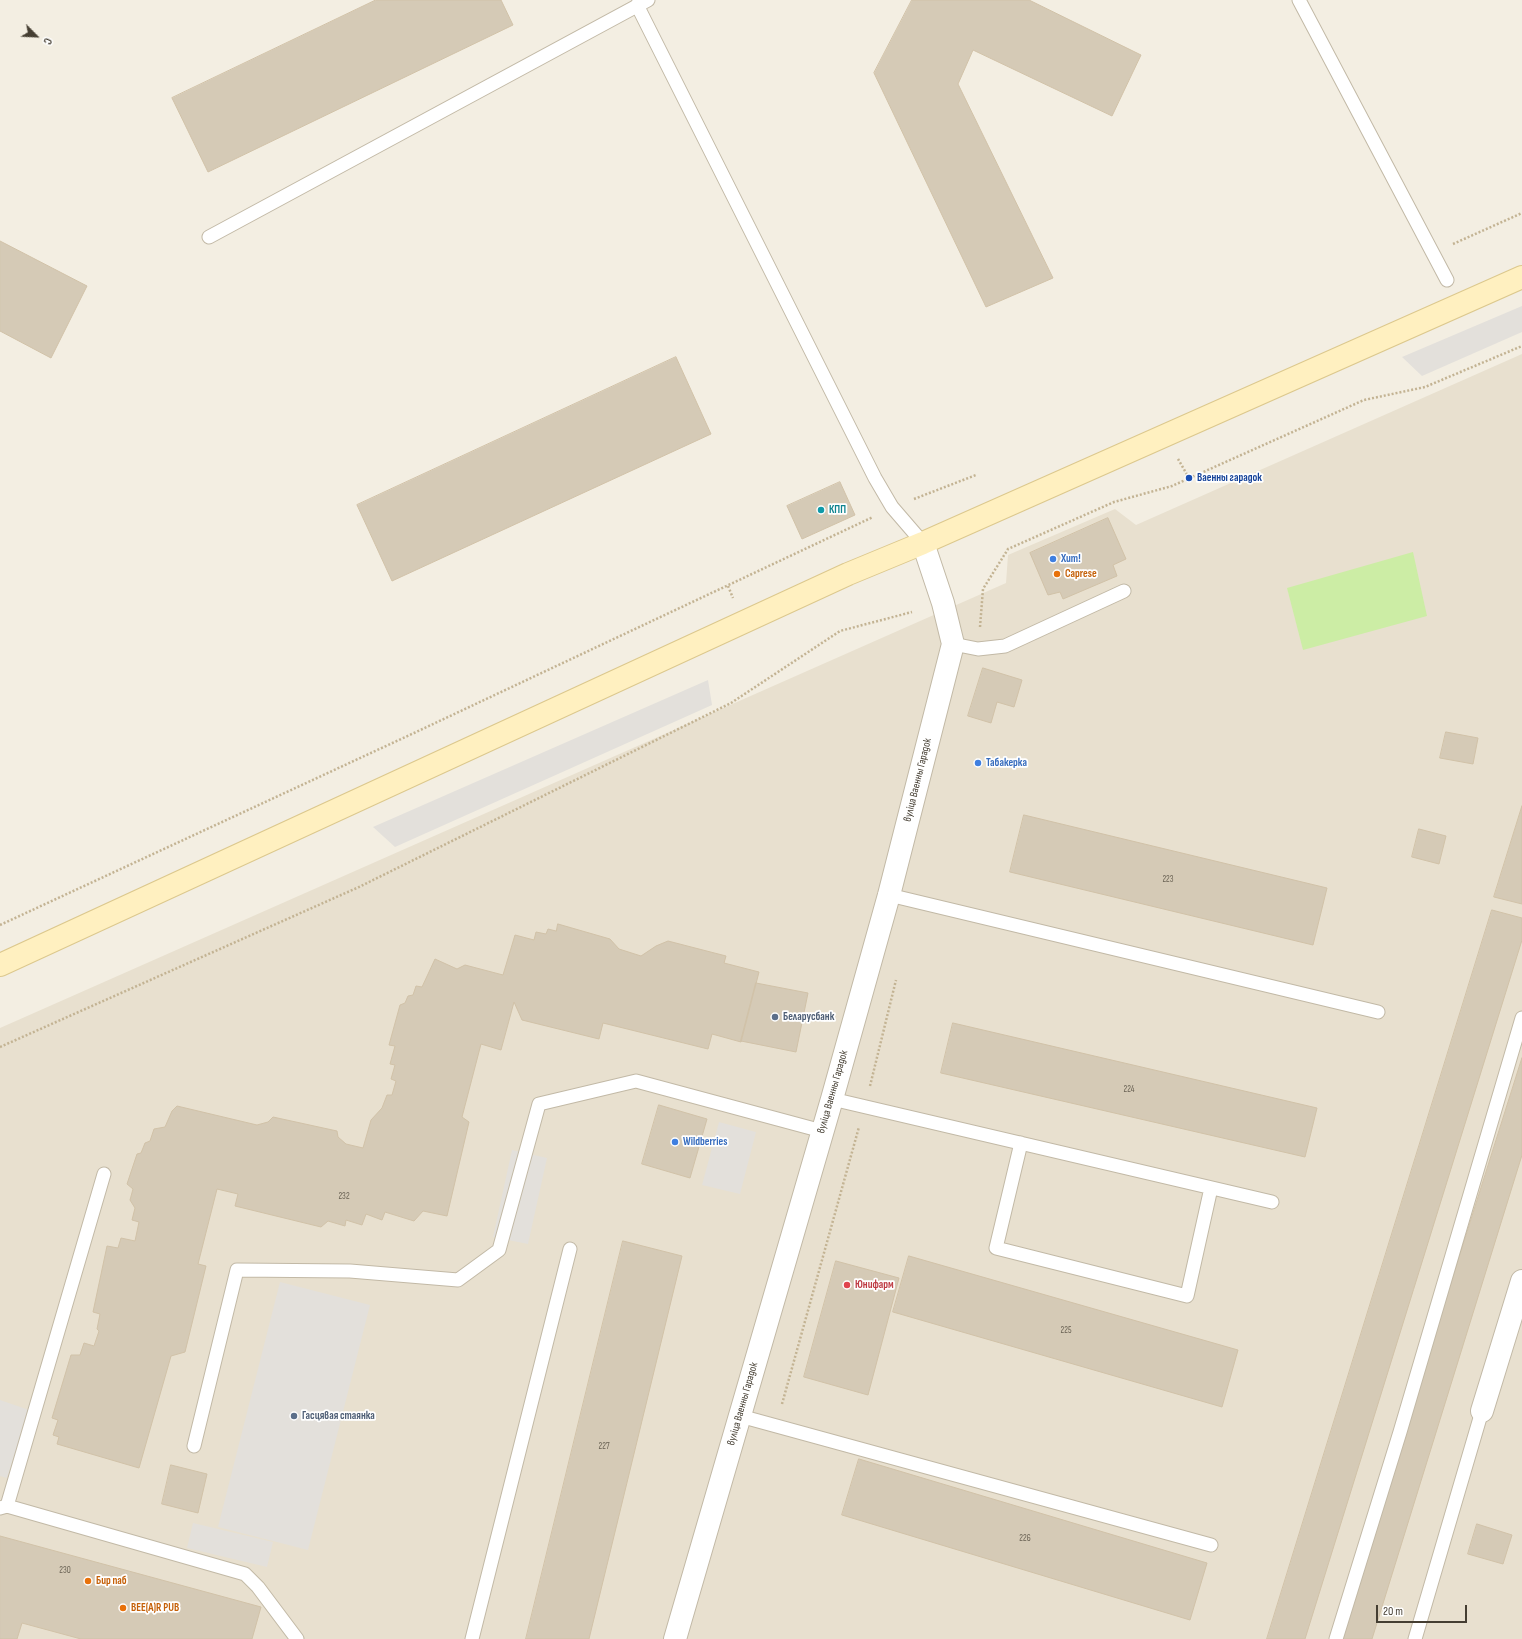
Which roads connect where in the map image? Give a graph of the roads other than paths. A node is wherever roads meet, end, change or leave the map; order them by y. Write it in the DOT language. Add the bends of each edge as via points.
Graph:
graph roads {
  1 [pos="1299,0"];
  2 [pos="643,3"];
  3 [pos="208,237"];
  4 [pos="1522,277"];
  5 [pos="1447,280"];
  6 [pos="923,543"];
  7 [pos="1124,591"];
  8 [pos="953,644"];
  9 [pos="889,895"];
  10 [pos="0,965"];
  11 [pos="1378,1012"];
  12 [pos="1522,1018"];
  13 [pos="832,1099"];
  14 [pos="822,1131"];
  15 [pos="1021,1143"];
  16 [pos="104,1174"];
  17 [pos="1211,1188"];
  18 [pos="1272,1202"];
  19 [pos="570,1249"];
  20 [pos="1522,1281"];
  21 [pos="1482,1411"];
  22 [pos="740,1416"];
  23 [pos="194,1446"];
  24 [pos="4,1507"];
  25 [pos="1211,1545"];
  26 [pos="297,1639"];
  27 [pos="472,1639"];
  28 [pos="675,1639"];
  29 [pos="1336,1639"];
  30 [pos="1414,1639"];
  1 -- 5 [label="lane"];
  2 -- 3 [label="lane"];
  2 -- 6 [label="lane" via="875,478 892,507"];
  4 -- 6 [label="main road"];
  6 -- 8 [label="street, вуліца Ваенны Гарадок" via="943,603"];
  6 -- 10 [label="main road" via="848,574"];
  7 -- 8 [label="lane" via="1005,646 978,649"];
  8 -- 9 [label="street, вуліца Ваенны Гарадок"];
  9 -- 11 [label="lane"];
  9 -- 13 [label="street, вуліца Ваенны Гарадок"];
  12 -- 29 [label="lane"];
  13 -- 14 [label="street, вуліца Ваенны Гарадок"];
  13 -- 15 [label="lane"];
  14 -- 22 [label="street, вуліца Ваенны Гарадок"];
  14 -- 23 [label="lane" via="636,1081 539,1104 499,1250 458,1280 350,1271 237,1270"];
  15 -- 17 [label="lane"];
  15 -- 17 [label="lane" via="996,1248 1187,1296"];
  16 -- 24 [label="lane"];
  17 -- 18 [label="lane"];
  19 -- 27 [label="lane"];
  20 -- 21 [label="street"];
  21 -- 30 [label="lane"];
  22 -- 25 [label="lane"];
  22 -- 28 [label="street, вуліца Ваенны Гарадок"];
  24 -- 26 [label="lane" via="245,1574 258,1587"];
}
